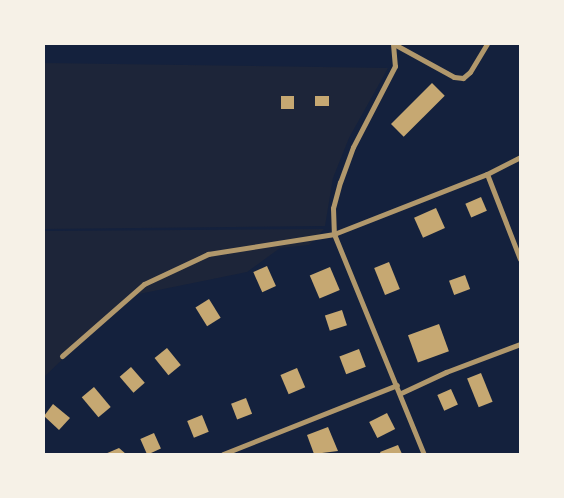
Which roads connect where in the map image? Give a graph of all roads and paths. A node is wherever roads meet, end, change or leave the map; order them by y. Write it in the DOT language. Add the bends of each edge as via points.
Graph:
graph roads {
  1 [pos="394,44"];
  2 [pos="487,44"];
  3 [pos="520,157"];
  4 [pos="487,174"];
  5 [pos="334,234"];
  6 [pos="520,259"];
  7 [pos="520,344"];
  8 [pos="62,356"];
  9 [pos="397,385"];
  10 [pos="401,394"];
  11 [pos="223,454"];
  12 [pos="424,454"];
  1 -- 2 [label="street" via="454,77 463,78"];
  1 -- 5 [label="street" via="394,66 353,147 340,182 333,208"];
  3 -- 4 [label="street"];
  4 -- 5 [label="street"];
  4 -- 6 [label="street"];
  5 -- 8 [label="street" via="208,254 144,284"];
  5 -- 9 [label="street"];
  7 -- 10 [label="street" via="446,372"];
  9 -- 10 [label="street"];
  9 -- 11 [label="street"];
  10 -- 12 [label="street"];
}
